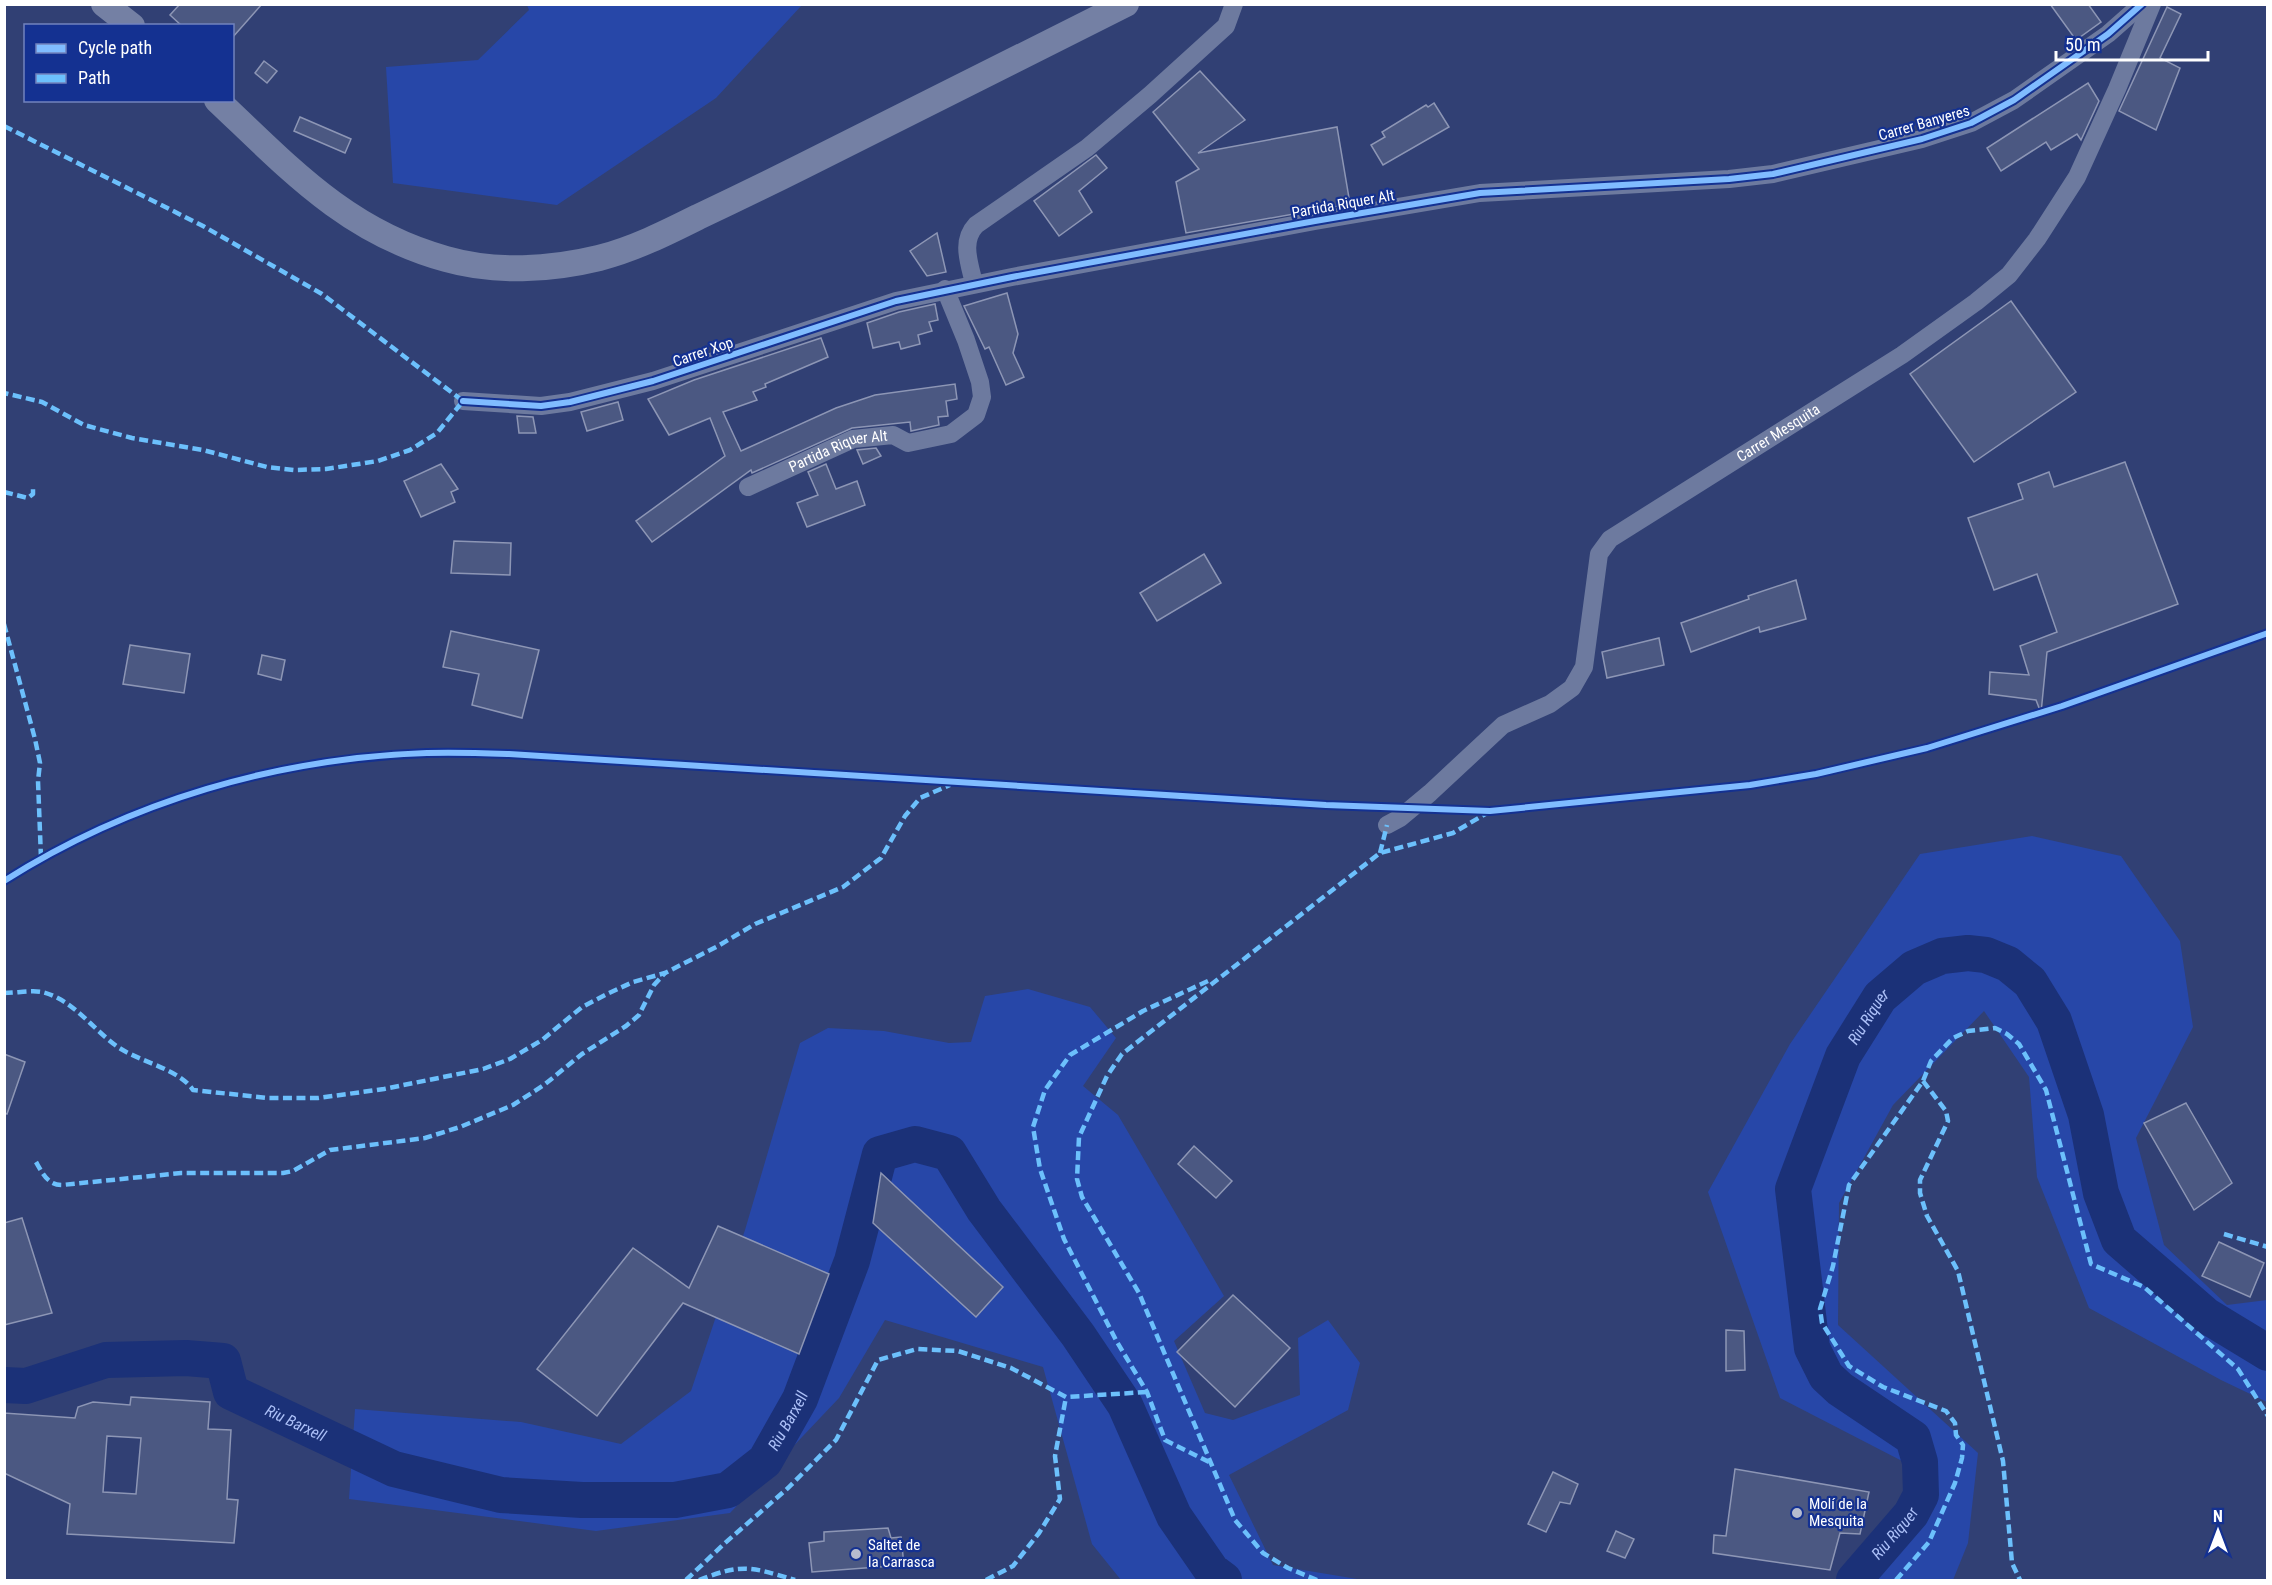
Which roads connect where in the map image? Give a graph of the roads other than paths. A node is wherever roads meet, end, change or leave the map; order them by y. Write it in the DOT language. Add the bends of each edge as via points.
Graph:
graph roads {
  1 [pos="104,4"];
  2 [pos="1126,4"];
  3 [pos="1234,4"];
  4 [pos="2142,4"];
  5 [pos="2152,4"];
  6 [pos="129,24"];
  7 [pos="219,102"];
  8 [pos="1750,177"];
  9 [pos="975,284"];
  10 [pos="945,290"];
  11 [pos="463,401"];
  12 [pos="748,487"];
  13 [pos="1387,825"];
  1 -- 6 [label="main road"];
  2 -- 7 [label="main road" via="642,244 567,265 476,266 410,248 377,233 307,186"];
  3 -- 9 [label="street" via="1226,26 1150,95 1087,148 969,232 967,247"];
  4 -- 8 [label="street, Carrer Banyeres" via="2063,66 2014,100 1971,123 1922,139"];
  5 -- 13 [label="street, Carrer Mesquita" via="2077,177 2009,275 1902,355 1610,539 1599,554 1587,654 1572,688 1550,704 1503,725 1430,793"];
  8 -- 9 [label="street, Partida Riquer Alt" via="1480,193"];
  9 -- 10 [label="street, Partida Riquer Alt"];
  10 -- 11 [label="street, Carrer Xop" via="835,319 653,381 570,402 541,406"];
  10 -- 12 [label="street, Partida Riquer Alt" via="980,382 982,397 976,415 951,434 908,443 893,435 853,440"];
}
